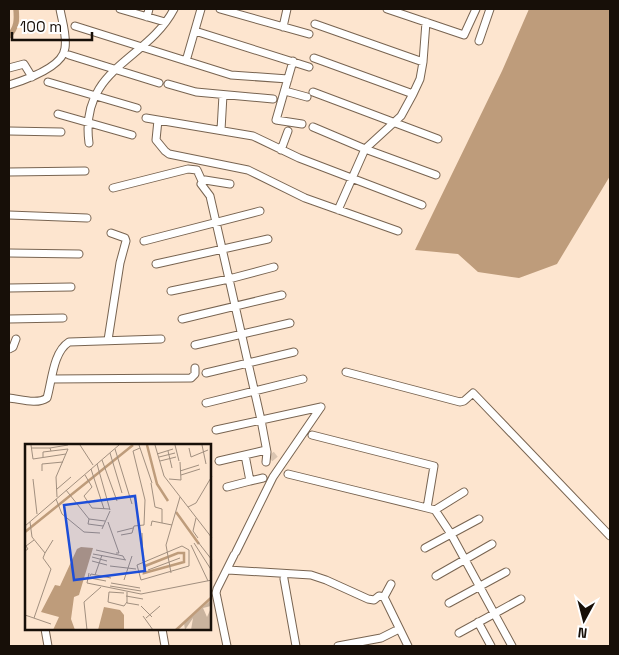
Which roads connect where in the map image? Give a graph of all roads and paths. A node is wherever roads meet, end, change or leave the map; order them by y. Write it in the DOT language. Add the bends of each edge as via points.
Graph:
graph roads {
  1 [pos="60,9"];
  2 [pos="120,9"];
  3 [pos="149,9"];
  4 [pos="174,9"];
  5 [pos="202,9"];
  6 [pos="220,9"];
  7 [pos="287,9"];
  8 [pos="387,9"];
  9 [pos="476,9"];
  10 [pos="490,9"];
  11 [pos="147,16"];
  12 [pos="165,22"];
  13 [pos="426,22"];
  14 [pos="315,24"];
  15 [pos="75,26"];
  16 [pos="283,27"];
  17 [pos="195,32"];
  18 [pos="309,34"];
  19 [pos="479,41"];
  20 [pos="142,47"];
  21 [pos="69,56"];
  22 [pos="314,58"];
  23 [pos="186,61"];
  24 [pos="293,61"];
  25 [pos="423,62"];
  26 [pos="309,67"];
  27 [pos="9,68"];
  28 [pos="114,70"];
  29 [pos="32,77"];
  30 [pos="288,79"];
  31 [pos="48,82"];
  32 [pos="159,83"];
  33 [pos="168,84"];
  34 [pos="9,85"];
  35 [pos="285,91"];
  36 [pos="413,94"];
  37 [pos="222,95"];
  38 [pos="96,96"];
  39 [pos="273,99"];
  40 [pos="137,108"];
  41 [pos="58,114"];
  42 [pos="146,118"];
  43 [pos="158,120"];
  44 [pos="88,122"];
  45 [pos="395,123"];
  46 [pos="302,124"];
  47 [pos="313,127"];
  48 [pos="221,130"];
  49 [pos="9,131"];
  50 [pos="62,132"];
  51 [pos="288,132"];
  52 [pos="132,135"];
  53 [pos="438,139"];
  54 [pos="89,143"];
  55 [pos="365,149"];
  56 [pos="281,150"];
  57 [pos="9,172"];
  58 [pos="85,172"];
  59 [pos="436,175"];
  60 [pos="353,180"];
  61 [pos="202,181"];
  62 [pos="230,184"];
  63 [pos="113,188"];
  64 [pos="422,205"];
  65 [pos="338,210"];
  66 [pos="260,211"];
  67 [pos="9,215"];
  68 [pos="87,218"];
  69 [pos="216,222"];
  70 [pos="398,231"];
  71 [pos="111,232"];
  72 [pos="268,239"];
  73 [pos="144,240"];
  74 [pos="222,250"];
  75 [pos="9,253"];
  76 [pos="79,254"];
  77 [pos="156,264"];
  78 [pos="274,267"];
  79 [pos="229,279"];
  80 [pos="71,287"];
  81 [pos="9,288"];
  82 [pos="171,291"];
  83 [pos="282,296"];
  84 [pos="235,306"];
  85 [pos="63,318"];
  86 [pos="9,319"];
  87 [pos="182,319"];
  88 [pos="290,323"];
  89 [pos="242,334"];
  90 [pos="16,339"];
  91 [pos="161,339"];
  92 [pos="108,340"];
  93 [pos="195,346"];
  94 [pos="9,349"];
  95 [pos="294,352"];
  96 [pos="248,363"];
  97 [pos="195,368"];
  98 [pos="346,372"];
  99 [pos="206,373"];
  100 [pos="52,379"];
  101 [pos="303,379"];
  102 [pos="254,392"];
  103 [pos="9,398"];
  104 [pos="206,403"];
  105 [pos="260,420"];
  106 [pos="216,430"];
  107 [pos="312,435"];
  108 [pos="270,454"];
  109 [pos="244,455"];
  110 [pos="219,461"];
  111 [pos="280,466"];
  112 [pos="288,474"];
  113 [pos="273,477"];
  114 [pos="263,478"];
  115 [pos="250,481"];
  116 [pos="227,487"];
  117 [pos="464,492"];
  118 [pos="427,508"];
  119 [pos="435,510"];
  120 [pos="479,519"];
  121 [pos="451,534"];
  122 [pos="610,536"];
  123 [pos="492,544"];
  124 [pos="425,548"];
  125 [pos="464,561"];
  126 [pos="228,570"];
  127 [pos="506,572"];
  128 [pos="436,576"];
  129 [pos="284,580"];
  130 [pos="391,584"];
  131 [pos="479,587"];
  132 [pos="384,596"];
  133 [pos="521,599"];
  134 [pos="449,603"];
  135 [pos="493,613"];
  136 [pos="478,622"];
  137 [pos="399,629"];
  138 [pos="45,630"];
  139 [pos="162,630"];
  140 [pos="459,632"];
  141 [pos="48,646"];
  142 [pos="165,646"];
  143 [pos="227,646"];
  144 [pos="296,646"];
  145 [pos="338,646"];
  146 [pos="408,646"];
  147 [pos="491,646"];
  148 [pos="512,646"];
  1 -- 29 [label="street" via="64,52 59,61"];
  2 -- 11 [label="street"];
  3 -- 11 [label="street"];
  4 -- 12 [label="street"];
  5 -- 17 [label="street"];
  6 -- 16 [label="street"];
  7 -- 16 [label="street"];
  8 -- 13 [label="street"];
  9 -- 13 [label="street" via="464,35"];
  10 -- 19 [label="street"];
  11 -- 12 [label="street"];
  12 -- 20 [label="street"];
  13 -- 25 [label="street"];
  14 -- 25 [label="street"];
  15 -- 20 [label="street"];
  16 -- 18 [label="street"];
  17 -- 23 [label="street"];
  17 -- 24 [label="street"];
  20 -- 23 [label="street"];
  20 -- 28 [label="street"];
  21 -- 28 [label="street"];
  22 -- 36 [label="street"];
  23 -- 30 [label="street" via="231,75"];
  24 -- 26 [label="street"];
  24 -- 30 [label="street"];
  25 -- 36 [label="street"];
  27 -- 29 [label="street" via="24,64"];
  28 -- 32 [label="street"];
  28 -- 38 [label="street"];
  29 -- 34 [label="street"];
  30 -- 35 [label="street"];
  31 -- 38 [label="street"];
  33 -- 37 [label="street"];
  35 -- 45 [label="street" via="310,95"];
  35 -- 46 [label="street" via="276,120"];
  36 -- 45 [label="street"];
  37 -- 39 [label="street"];
  37 -- 48 [label="street"];
  38 -- 40 [label="street"];
  38 -- 44 [label="street"];
  41 -- 44 [label="street"];
  42 -- 43 [label="street"];
  43 -- 48 [label="street"];
  43 -- 65 [label="street" via="156,140 169,154 248,170"];
  44 -- 52 [label="street"];
  44 -- 54 [label="street"];
  45 -- 53 [label="street"];
  45 -- 55 [label="street"];
  47 -- 55 [label="street"];
  48 -- 56 [label="street" via="253,136"];
  49 -- 50 [label="street"];
  51 -- 56 [label="street"];
  55 -- 59 [label="street"];
  55 -- 60 [label="street"];
  56 -- 60 [label="street"];
  57 -- 58 [label="street"];
  60 -- 64 [label="street"];
  60 -- 65 [label="street"];
  61 -- 62 [label="street"];
  61 -- 63 [label="street" via="197,170 188,169"];
  61 -- 69 [label="street" via="202,188 210,196"];
  65 -- 70 [label="street"];
  66 -- 69 [label="street"];
  67 -- 68 [label="street"];
  69 -- 73 [label="street"];
  69 -- 74 [label="street"];
  71 -- 92 [label="street" via="126,241"];
  72 -- 74 [label="street"];
  74 -- 77 [label="street"];
  74 -- 79 [label="street"];
  75 -- 76 [label="street"];
  78 -- 79 [label="street"];
  79 -- 82 [label="street"];
  79 -- 84 [label="street"];
  80 -- 81 [label="street"];
  83 -- 84 [label="street"];
  84 -- 87 [label="street"];
  84 -- 89 [label="street"];
  85 -- 86 [label="street"];
  88 -- 89 [label="street"];
  89 -- 93 [label="street"];
  89 -- 96 [label="street"];
  90 -- 94 [label="street" via="14,347"];
  91 -- 92 [label="street"];
  92 -- 100 [label="street" via="69,342 63,346"];
  95 -- 96 [label="street"];
  96 -- 99 [label="street"];
  96 -- 102 [label="street"];
  97 -- 100 [label="street" via="191,378"];
  98 -- 122 [label="street" via="460,402 473,394"];
  100 -- 103 [label="street" via="44,400"];
  101 -- 102 [label="street"];
  102 -- 104 [label="street"];
  102 -- 105 [label="street"];
  105 -- 106 [label="street"];
  105 -- 108 [label="street"];
  105 -- 111 [label="street" via="321,406"];
  107 -- 118 [label="street" via="434,466"];
  108 -- 109 [label="street"];
  108 -- 111 [label="street"];
  108 -- 113 [label="street" via="267,465"];
  109 -- 110 [label="street"];
  109 -- 115 [label="street"];
  111 -- 113 [label="street"];
  112 -- 118 [label="street"];
  113 -- 126 [label="street"];
  114 -- 115 [label="street"];
  115 -- 116 [label="street"];
  117 -- 119 [label="street"];
  118 -- 119 [label="street"];
  119 -- 121 [label="street"];
  120 -- 121 [label="street"];
  121 -- 124 [label="street"];
  121 -- 125 [label="street"];
  123 -- 125 [label="street"];
  125 -- 128 [label="street"];
  125 -- 131 [label="street"];
  126 -- 132 [label="street" via="311,575 368,599"];
  126 -- 143 [label="street" via="216,593"];
  127 -- 131 [label="street"];
  129 -- 144 [label="street"];
  130 -- 132 [label="street"];
  131 -- 134 [label="street"];
  131 -- 135 [label="street"];
  132 -- 137 [label="street"];
  133 -- 135 [label="street"];
  135 -- 136 [label="street"];
  135 -- 148 [label="street"];
  136 -- 140 [label="street"];
  136 -- 147 [label="street"];
  137 -- 145 [label="street" via="381,638"];
  137 -- 146 [label="street"];
  138 -- 141 [label="street"];
  139 -- 142 [label="street"];
}
